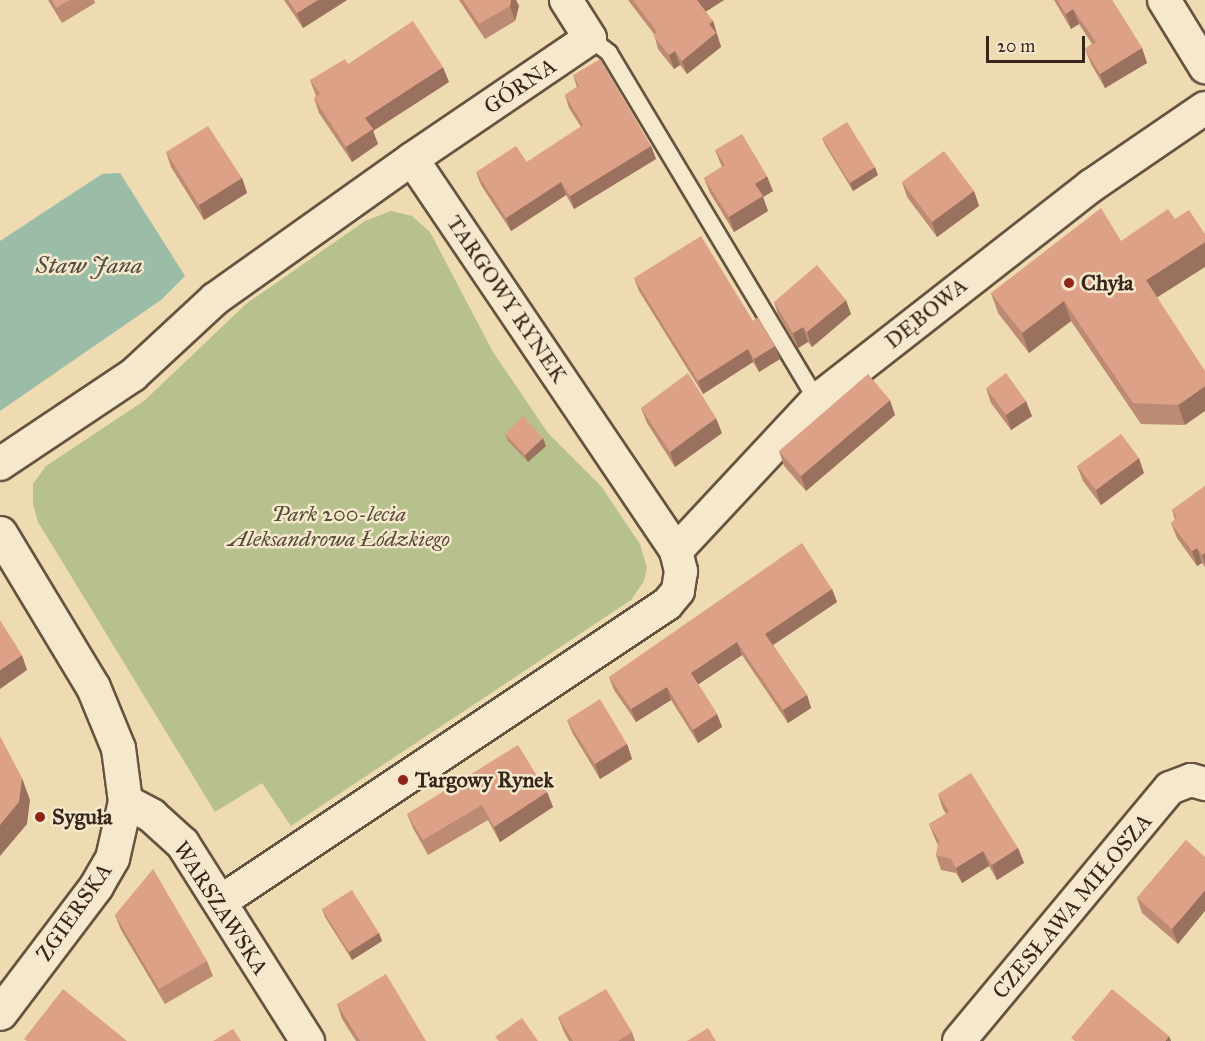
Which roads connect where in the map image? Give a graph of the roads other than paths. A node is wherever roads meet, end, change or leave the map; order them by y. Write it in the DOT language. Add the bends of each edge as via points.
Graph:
graph roads {
  1 [pos="566,0"];
  2 [pos="1164,0"];
  3 [pos="590,38"];
  4 [pos="1205,67"];
  5 [pos="1205,108"];
  6 [pos="412,159"];
  7 [pos="817,400"];
  8 [pos="0,464"];
  9 [pos="0,533"];
  10 [pos="676,551"];
  11 [pos="1198,782"];
  12 [pos="125,801"];
  13 [pos="220,902"];
  14 [pos="0,1013"];
  15 [pos="307,1041"];
  16 [pos="959,1041"];
  1 -- 3 [label="street"];
  2 -- 4 [label="street"];
  3 -- 6 [label="street, GÓRNA"];
  3 -- 7 [label="lane" via="609,53"];
  5 -- 7 [label="street, DĘBOWA" via="1091,186"];
  6 -- 8 [label="street" via="215,299 133,375"];
  6 -- 10 [label="street, TARGOWY RYNEK"];
  7 -- 10 [label="street, DĘBOWA"];
  9 -- 12 [label="main road" via="93,687 118,748"];
  10 -- 13 [label="street, TARGOWY RYNEK" via="681,571 678,591 667,604"];
  11 -- 16 [label="street, CZESŁAWA MIŁOSZA" via="1170,788"];
  12 -- 13 [label="main road, WARSZAWSKA" via="151,815 182,843"];
  12 -- 14 [label="main road, ZGIERSKA" via="112,858 96,886"];
  13 -- 15 [label="main road, WARSZAWSKA"];
}
